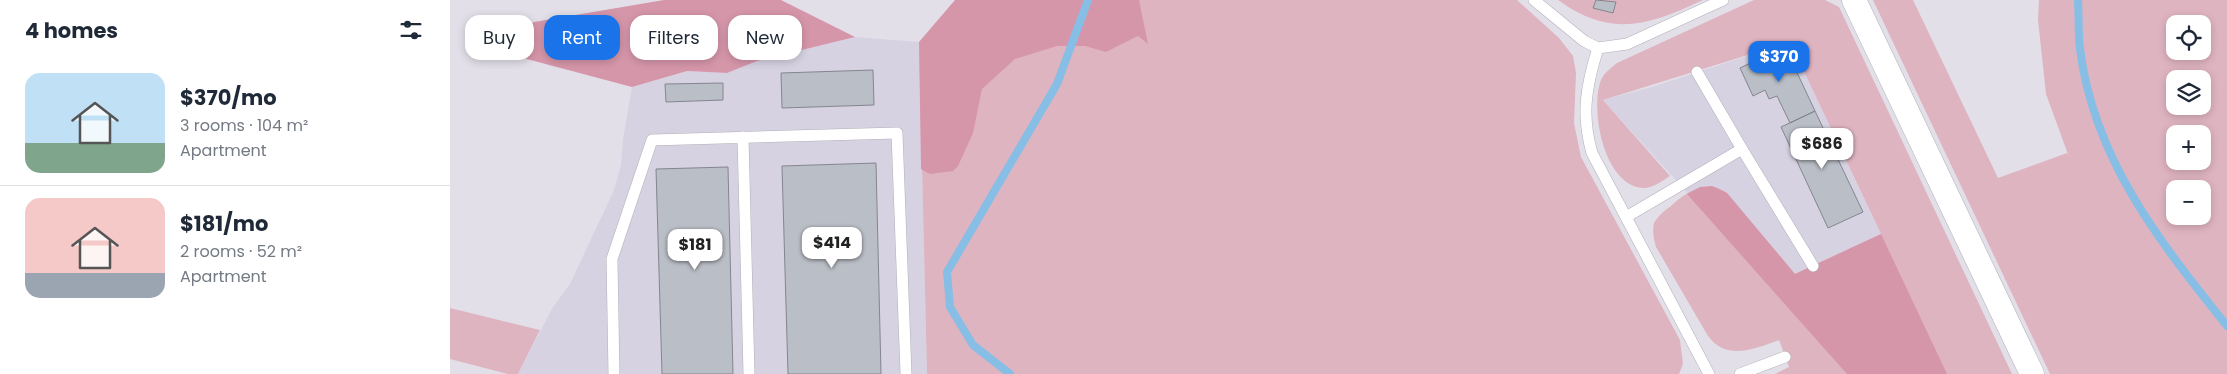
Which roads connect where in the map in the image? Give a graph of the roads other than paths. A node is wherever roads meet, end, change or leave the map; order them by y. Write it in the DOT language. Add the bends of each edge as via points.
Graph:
graph roads {
  1 [pos="1534,0"];
  2 [pos="1723,0"];
  3 [pos="1854,0"];
  4 [pos="1598,48"];
  5 [pos="1697,72"];
  6 [pos="744,137"];
  7 [pos="1742,149"];
  8 [pos="1626,217"];
  9 [pos="1813,266"];
  10 [pos="1785,357"];
  11 [pos="614,374"];
  12 [pos="749,374"];
  13 [pos="906,374"];
  14 [pos="1710,374"];
  15 [pos="1740,374"];
  16 [pos="2032,374"];
  1 -- 4 [label="lane" via="1584,41"];
  2 -- 4 [label="lane" via="1627,44"];
  3 -- 16 [label="street"];
  4 -- 8 [label="lane" via="1584,116 1586,132 1592,153"];
  5 -- 7 [label="lane"];
  6 -- 11 [label="lane" via="652,140 612,259"];
  6 -- 12 [label="lane"];
  6 -- 13 [label="lane" via="897,133"];
  7 -- 8 [label="lane"];
  7 -- 9 [label="lane"];
  8 -- 14 [label="lane"];
  10 -- 15 [label="lane"];
}
